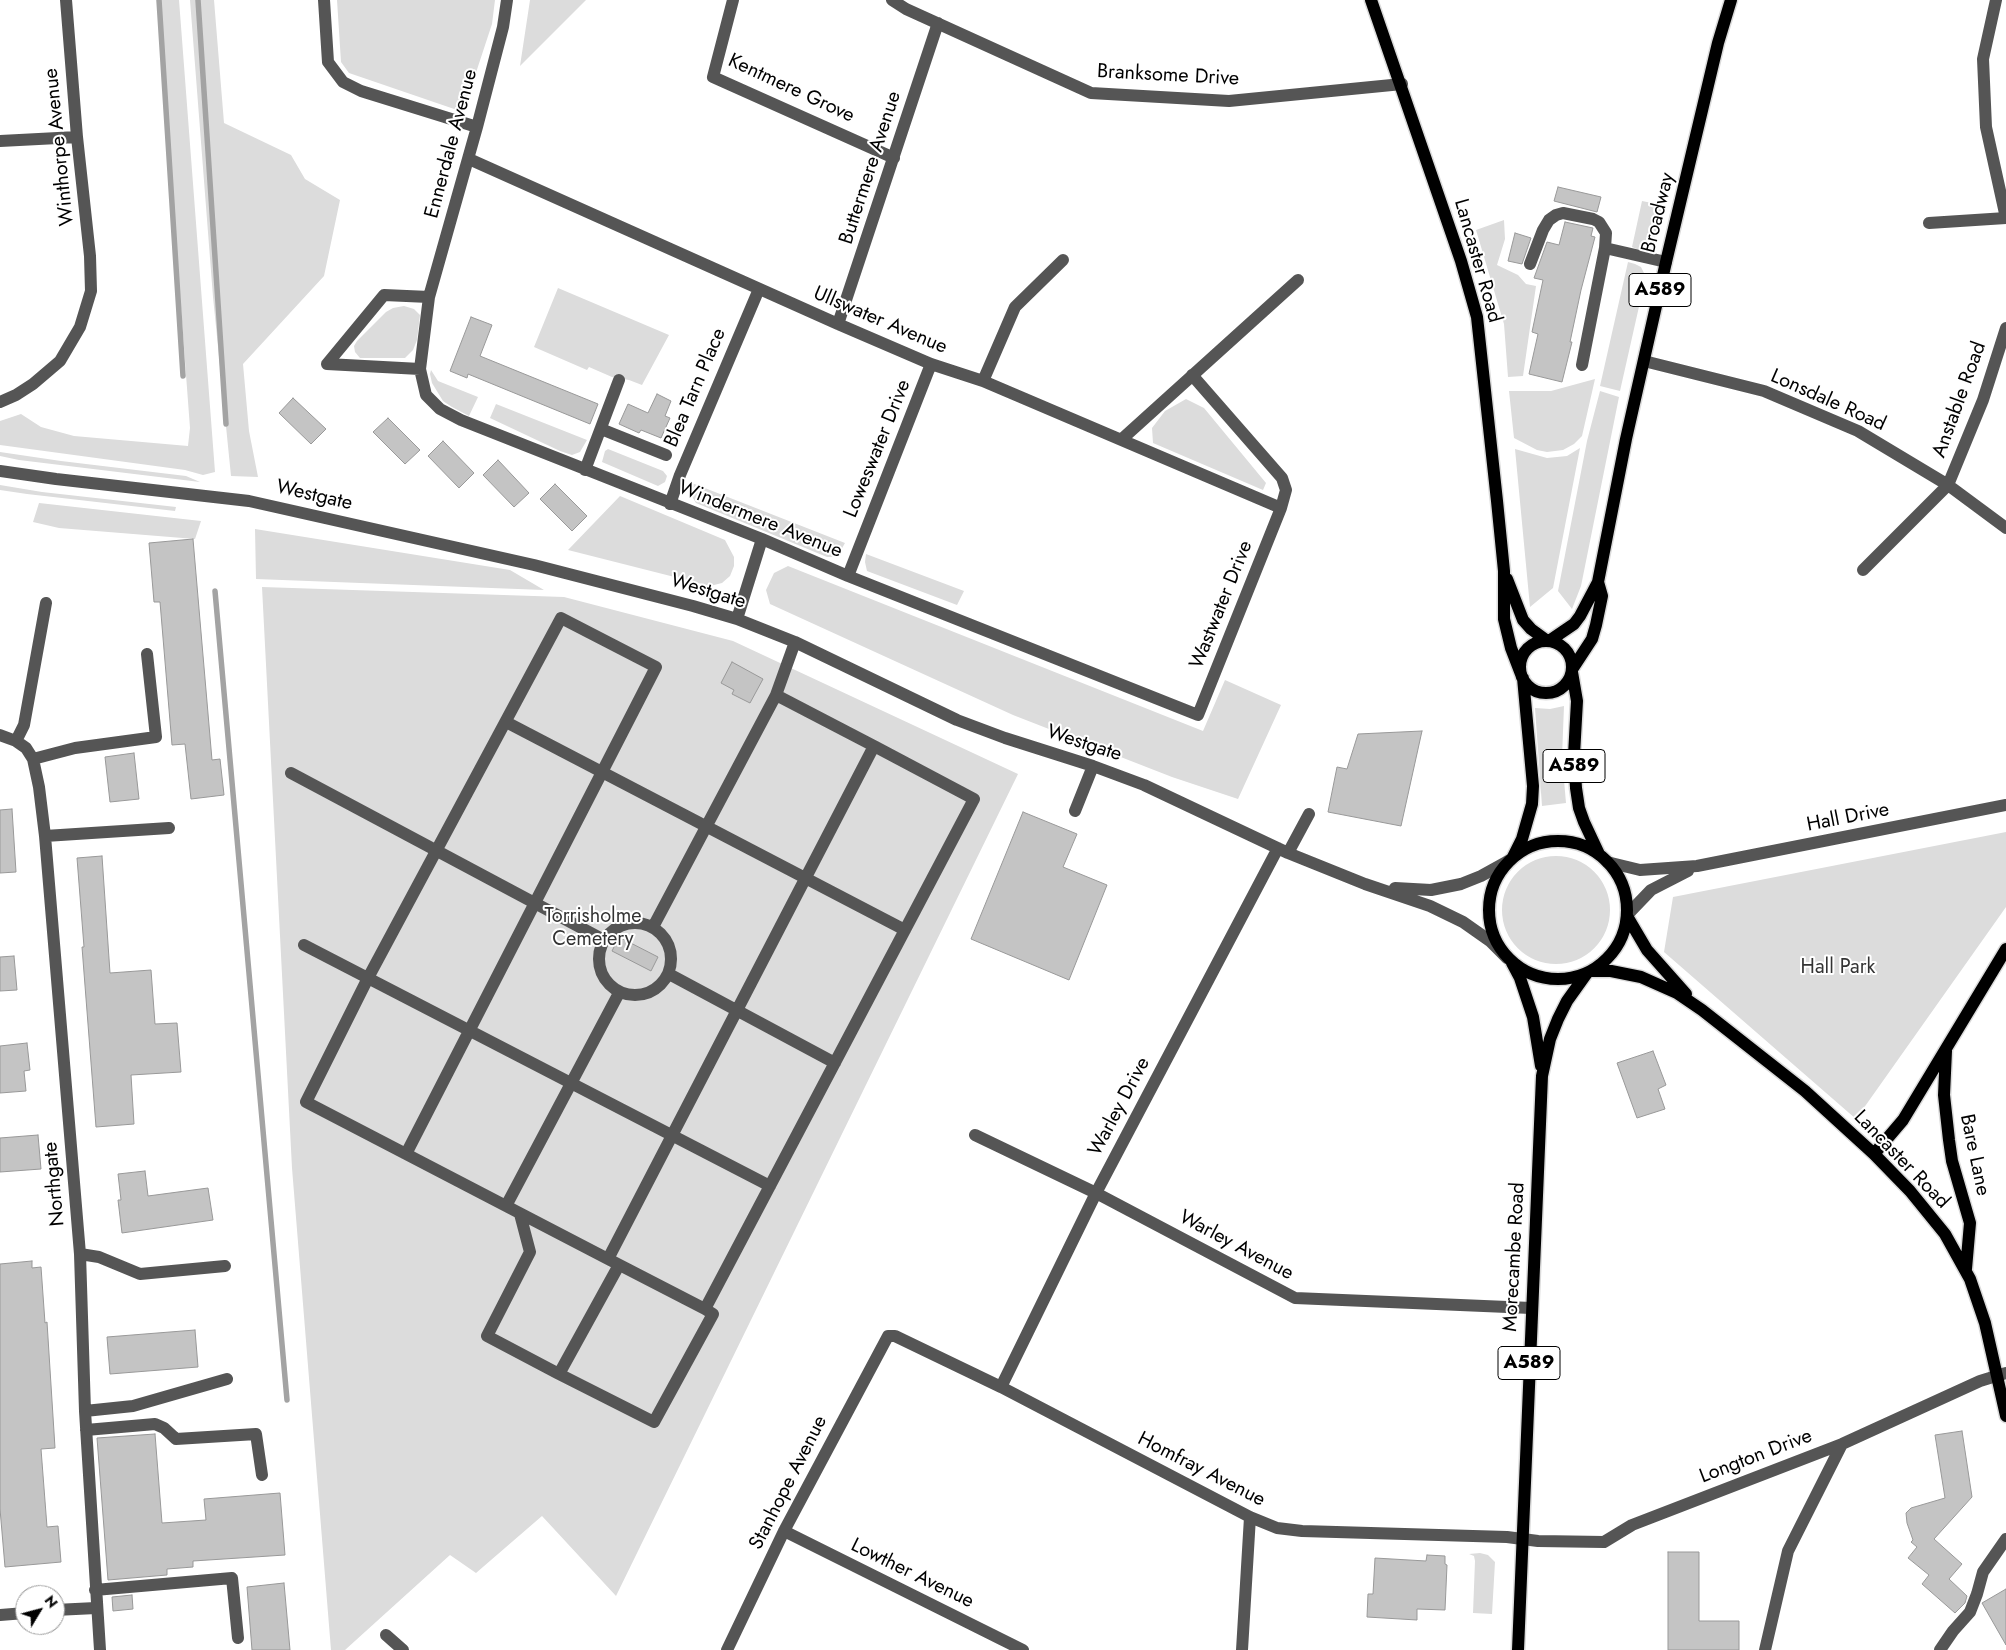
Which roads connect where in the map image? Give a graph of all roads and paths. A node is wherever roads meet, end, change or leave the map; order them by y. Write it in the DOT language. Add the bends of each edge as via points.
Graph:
graph roads {
  1 [pos="66,0"];
  2 [pos="324,0"];
  3 [pos="507,0"];
  4 [pos="733,0"];
  5 [pos="892,0"];
  6 [pos="1371,0"];
  7 [pos="1731,0"];
  8 [pos="1999,1"];
  9 [pos="938,23"];
  10 [pos="1402,84"];
  11 [pos="477,127"];
  12 [pos="77,137"];
  13 [pos="0,141"];
  14 [pos="894,158"];
  15 [pos="468,159"];
  16 [pos="2006,218"];
  17 [pos="1928,223"];
  18 [pos="1605,248"];
  19 [pos="1062,260"];
  20 [pos="1666,262"];
  21 [pos="1530,264"];
  22 [pos="1298,280"];
  23 [pos="759,289"];
  24 [pos="429,297"];
  25 [pos="838,324"];
  26 [pos="2006,328"];
  27 [pos="1644,361"];
  28 [pos="932,364"];
  29 [pos="1582,365"];
  30 [pos="420,369"];
  31 [pos="1192,375"];
  32 [pos="620,380"];
  33 [pos="983,381"];
  34 [pos="0,402"];
  35 [pos="601,428"];
  36 [pos="1122,439"];
  37 [pos="666,455"];
  38 [pos="585,470"];
  39 [pos="0,471"];
  40 [pos="1948,485"];
  41 [pos="670,504"];
  42 [pos="1282,508"];
  43 [pos="2006,528"];
  44 [pos="762,539"];
  45 [pos="1863,570"];
  46 [pos="1504,572"];
  47 [pos="848,576"];
  48 [pos="1598,582"];
  49 [pos="46,603"];
  50 [pos="737,619"];
  51 [pos="1548,641"];
  52 [pos="795,642"];
  53 [pos="147,654"];
  54 [pos="1573,670"];
  55 [pos="1522,676"];
  56 [pos="776,695"];
  57 [pos="1198,715"];
  58 [pos="506,722"];
  59 [pos="0,735"];
  60 [pos="16,741"];
  61 [pos="874,746"];
  62 [pos="34,759"];
  63 [pos="1093,766"];
  64 [pos="602,772"];
  65 [pos="291,773"];
  66 [pos="2006,804"];
  67 [pos="1075,812"];
  68 [pos="1309,814"];
  69 [pos="706,826"];
  70 [pos="169,828"];
  71 [pos="45,836"];
  72 [pos="1283,850"];
  73 [pos="437,851"];
  74 [pos="1603,858"];
  75 [pos="1511,859"];
  76 [pos="1697,866"];
  77 [pos="806,878"];
  78 [pos="1365,884"];
  79 [pos="535,903"];
  80 [pos="1627,916"];
  81 [pos="653,927"];
  82 [pos="905,930"];
  83 [pos="604,940"];
  84 [pos="304,945"];
  85 [pos="2006,949"];
  86 [pos="1509,959"];
  87 [pos="1589,972"];
  88 [pos="669,974"];
  89 [pos="368,978"];
  90 [pos="618,992"];
  91 [pos="1702,1010"];
  92 [pos="737,1011"];
  93 [pos="469,1031"];
  94 [pos="1947,1048"];
  95 [pos="835,1063"];
  96 [pos="1542,1076"];
  97 [pos="571,1083"];
  98 [pos="975,1135"];
  99 [pos="672,1136"];
  100 [pos="406,1154"];
  101 [pos="1874,1154"];
  102 [pos="770,1186"];
  103 [pos="1096,1193"];
  104 [pos="506,1206"];
  105 [pos="520,1214"];
  106 [pos="80,1254"];
  107 [pos="613,1262"];
  108 [pos="225,1266"];
  109 [pos="1966,1269"];
  110 [pos="1531,1308"];
  111 [pos="705,1310"];
  112 [pos="888,1336"];
  113 [pos="559,1374"];
  114 [pos="2002,1374"];
  115 [pos="227,1379"];
  116 [pos="1001,1387"];
  117 [pos="85,1411"];
  118 [pos="2006,1416"];
  119 [pos="86,1430"];
  120 [pos="1842,1444"];
  121 [pos="262,1474"];
  122 [pos="1250,1517"];
  123 [pos="784,1531"];
  124 [pos="1522,1539"];
  125 [pos="2006,1539"];
  126 [pos="95,1590"];
  127 [pos="96,1608"];
  128 [pos="65,1610"];
  129 [pos="15,1614"];
  130 [pos="0,1615"];
  131 [pos="386,1635"];
  132 [pos="238,1638"];
  133 [pos="100,1650"];
  134 [pos="403,1650"];
  135 [pos="726,1650"];
  136 [pos="1023,1650"];
  137 [pos="1242,1650"];
  138 [pos="1518,1650"];
  139 [pos="1765,1650"];
  140 [pos="1940,1650"];
  1 -- 12 [label="street, Winthorpe Avenue"];
  2 -- 11 [label="street" via="328,62 343,82 361,91"];
  3 -- 11 [label="street, Ennerdale Avenue"];
  4 -- 14 [label="street, Kentmere Grove" via="713,77"];
  5 -- 9 [label="street, Branksome Drive"];
  6 -- 10 [label="main road, Lancaster Road"];
  7 -- 20 [label="main road, Broadway / A589"];
  8 -- 16 [label="street" via="1983,59 1986,127"];
  9 -- 10 [label="street, Branksome Drive" via="1091,93 1228,101"];
  9 -- 14 [label="street, Buttermere Avenue"];
  10 -- 46 [label="main road, Lancaster Road" via="1477,317"];
  11 -- 15 [label="street, Ennerdale Avenue"];
  12 -- 13 [label="street"];
  12 -- 34 [label="street, Winthorpe Avenue" via="91,291 80,327 60,361 33,384"];
  14 -- 25 [label="street, Buttermere Avenue"];
  15 -- 23 [label="street, Ullswater Avenue"];
  15 -- 24 [label="street, Ennerdale Avenue"];
  16 -- 17 [label="street"];
  18 -- 20 [label="street"];
  18 -- 21 [label="street" via="1606,233 1599,222 1556,214 1543,230"];
  18 -- 29 [label="street"];
  19 -- 33 [label="street" via="1015,308"];
  20 -- 27 [label="main road, Broadway / A589"];
  22 -- 31 [label="street"];
  23 -- 25 [label="street, Ullswater Avenue"];
  23 -- 41 [label="street, Blea Tarn Place"];
  24 -- 30 [label="street, Ennerdale Avenue"];
  24 -- 30 [label="street" via="384,295 327,364"];
  25 -- 28 [label="street, Ullswater Avenue"];
  26 -- 40 [label="street, Anstable Road" via="1983,400"];
  27 -- 40 [label="street, Lonsdale Road" via="1764,391 1858,431"];
  27 -- 48 [label="main road, Broadway / A589"];
  28 -- 33 [label="street, Ullswater Avenue"];
  28 -- 47 [label="street, Loweswater Drive"];
  30 -- 38 [label="street, Windermere Avenue" via="426,394 440,409"];
  31 -- 36 [label="street"];
  31 -- 42 [label="street, Wastwater Drive" via="1282,478 1286,490"];
  32 -- 35 [label="street"];
  33 -- 36 [label="street, Ullswater Avenue"];
  35 -- 37 [label="street"];
  35 -- 38 [label="street"];
  36 -- 42 [label="street, Ullswater Avenue"];
  38 -- 41 [label="street, Windermere Avenue"];
  39 -- 50 [label="street, Westgate" via="249,501 534,565"];
  40 -- 43 [label="street, Lonsdale Road"];
  40 -- 45 [label="street"];
  41 -- 44 [label="street, Windermere Avenue"];
  42 -- 57 [label="street, Wastwater Drive"];
  44 -- 47 [label="street, Windermere Avenue"];
  44 -- 50 [label="street"];
  46 -- 51 [label="main road, Lancaster Road" via="1523,620"];
  46 -- 55 [label="main road, Lancaster Road" via="1506,630"];
  47 -- 57 [label="street, Windermere Avenue"];
  48 -- 51 [label="main road, Broadway / A589" via="1574,624"];
  48 -- 54 [label="main road, Broadway / A589" via="1602,596 1596,625 1592,639"];
  49 -- 60 [label="street" via="24,724"];
  50 -- 52 [label="street, Westgate"];
  51 -- 54 [label="main road, A589" via="1566,649"];
  51 -- 55 [label="main road, A589" via="1532,644 1523,654"];
  52 -- 56 [label="street"];
  52 -- 63 [label="street, Westgate" via="957,720"];
  53 -- 62 [label="street" via="156,737 75,748"];
  54 -- 55 [label="main road, A589" via="1567,684 1551,693 1537,692 1526,684"];
  54 -- 74 [label="main road, A589" via="1577,701 1574,771 1577,795 1584,822"];
  55 -- 75 [label="main road, Lancaster Road / A589" via="1532,804 1522,839"];
  56 -- 61 [label="street"];
  56 -- 69 [label="street"];
  58 -- 64 [label="street"];
  58 -- 64 [label="street" via="561,618 656,667"];
  58 -- 73 [label="street"];
  59 -- 60 [label="street"];
  60 -- 62 [label="street"];
  61 -- 77 [label="street"];
  61 -- 82 [label="street" via="974,799"];
  62 -- 71 [label="street, Northgate"];
  63 -- 67 [label="street"];
  63 -- 72 [label="street, Westgate" via="1144,785"];
  64 -- 69 [label="street"];
  64 -- 79 [label="street"];
  65 -- 73 [label="street"];
  66 -- 76 [label="street, Hall Drive"];
  68 -- 72 [label="street, Warley Drive"];
  69 -- 77 [label="street"];
  69 -- 81 [label="street"];
  70 -- 71 [label="street"];
  71 -- 106 [label="street, Northgate"];
  72 -- 78 [label="street, Westgate"];
  72 -- 103 [label="street, Warley Drive"];
  73 -- 79 [label="street"];
  73 -- 89 [label="street"];
  74 -- 75 [label="main road, A589" via="1583,846 1549,842 1529,847"];
  74 -- 76 [label="street, Hall Drive" via="1625,868 1640,870"];
  74 -- 80 [label="main road, A589" via="1620,880"];
  75 -- 78 [label="street, Westgate" via="1481,876 1451,887 1411,890"];
  75 -- 86 [label="main road, A589" via="1498,874 1490,894 1489,916 1494,937"];
  76 -- 80 [label="street, Hall Drive" via="1651,890"];
  77 -- 82 [label="street"];
  77 -- 92 [label="street"];
  78 -- 86 [label="street, Westgate" via="1430,906 1463,922"];
  79 -- 83 [label="street"];
  79 -- 93 [label="street"];
  80 -- 87 [label="main road, A589" via="1616,947 1605,961"];
  80 -- 91 [label="main road, Lancaster Road" via="1647,950"];
  81 -- 83 [label="street" via="636,922 616,928"];
  81 -- 88 [label="street" via="668,943 672,961"];
  82 -- 95 [label="street"];
  83 -- 90 [label="street" via="598,959 603,979"];
  84 -- 89 [label="street"];
  85 -- 94 [label="main road, Bare Lane"];
  86 -- 87 [label="main road, A589" via="1527,972 1545,978 1564,979"];
  86 -- 96 [label="main road, Morecambe Road / A589" via="1520,978 1533,1017"];
  87 -- 91 [label="main road, Lancaster Road" via="1611,971 1642,977"];
  87 -- 96 [label="main road, Morecambe Road / A589" via="1558,1019"];
  88 -- 90 [label="street" via="655,991 638,996"];
  88 -- 92 [label="street"];
  89 -- 93 [label="street"];
  89 -- 100 [label="street" via="306,1102"];
  90 -- 97 [label="street"];
  91 -- 101 [label="main road, Lancaster Road" via="1805,1091"];
  92 -- 95 [label="street"];
  92 -- 99 [label="street"];
  93 -- 97 [label="street"];
  93 -- 100 [label="street"];
  94 -- 101 [label="main road, Bare Lane" via="1903,1120"];
  94 -- 109 [label="main road, Bare Lane" via="1944,1095 1949,1140 1970,1223"];
  95 -- 102 [label="street"];
  96 -- 110 [label="main road, Morecambe Road / A589"];
  97 -- 99 [label="street"];
  97 -- 104 [label="street"];
  98 -- 103 [label="street, Warley Avenue"];
  99 -- 102 [label="street"];
  99 -- 107 [label="street"];
  100 -- 104 [label="street"];
  101 -- 109 [label="main road, Lancaster Road" via="1931,1216"];
  102 -- 111 [label="street"];
  103 -- 110 [label="street, Warley Avenue" via="1295,1298"];
  103 -- 116 [label="street, Warley Drive"];
  104 -- 105 [label="street"];
  105 -- 107 [label="street"];
  105 -- 113 [label="street" via="530,1252 487,1336"];
  106 -- 108 [label="street" via="99,1257 140,1274"];
  106 -- 117 [label="street, Northgate"];
  107 -- 111 [label="street"];
  107 -- 113 [label="street"];
  109 -- 114 [label="main road, Lancaster Road"];
  110 -- 124 [label="main road, Morecambe Road / A589"];
  111 -- 113 [label="street" via="713,1314 654,1422"];
  112 -- 116 [label="street, Homfray Avenue" via="895,1336"];
  112 -- 123 [label="street, Stanhope Avenue"];
  114 -- 118 [label="main road, Lancaster Road"];
  114 -- 120 [label="street, Longton Drive"];
  115 -- 117 [label="street" via="133,1406"];
  116 -- 122 [label="street, Homfray Avenue"];
  117 -- 119 [label="street, Northgate"];
  119 -- 121 [label="street" via="155,1424 176,1439 256,1434"];
  119 -- 126 [label="street, Northgate"];
  120 -- 124 [label="street, Longton Drive" via="1632,1525 1604,1542"];
  120 -- 139 [label="street" via="1788,1551"];
  122 -- 124 [label="street, Homfray Avenue" via="1278,1528 1302,1531"];
  122 -- 137 [label="street"];
  123 -- 135 [label="street, Stanhope Avenue"];
  123 -- 136 [label="street, Lowther Avenue"];
  124 -- 138 [label="main road, Morecambe Road / A589"];
  125 -- 140 [label="street" via="1982,1572 1970,1612"];
  126 -- 127 [label="street, Northgate"];
  126 -- 132 [label="street" via="232,1578"];
  127 -- 128 [label="street"];
  127 -- 133 [label="street, Northgate"];
  129 -- 130 [label="street"];
  131 -- 134 [label="street"];
}
